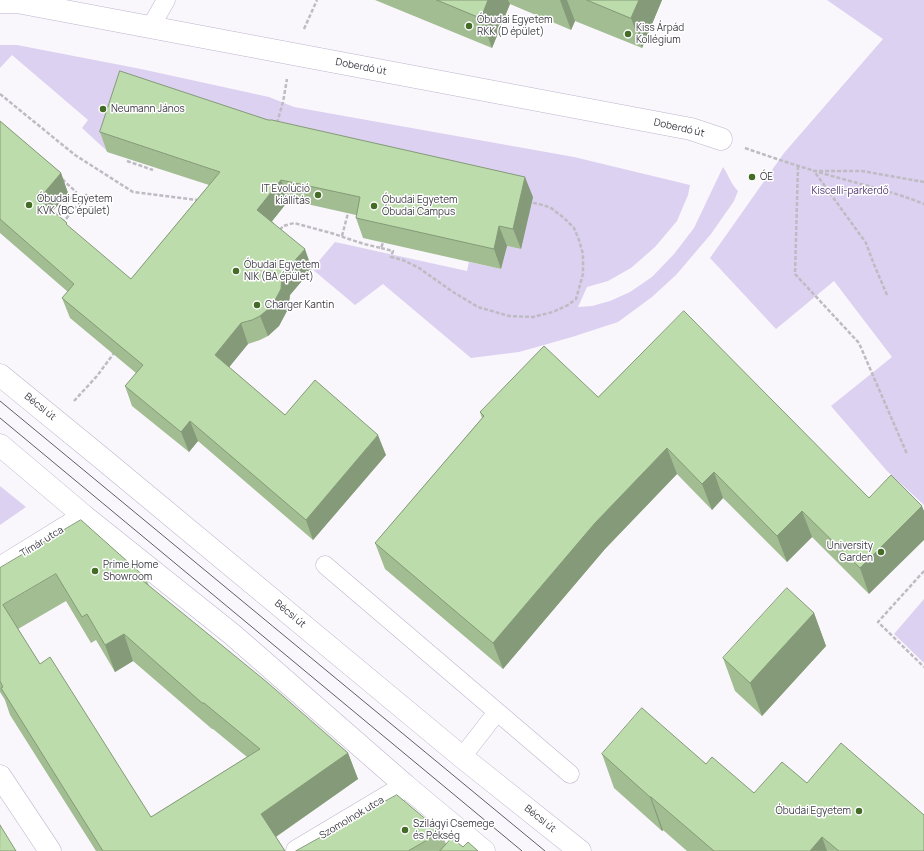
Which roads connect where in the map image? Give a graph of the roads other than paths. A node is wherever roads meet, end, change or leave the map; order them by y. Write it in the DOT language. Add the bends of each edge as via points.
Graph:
graph roads {
  1 [pos="166,0"];
  2 [pos="0,2"];
  3 [pos="150,28"];
  4 [pos="721,139"];
  5 [pos="0,375"];
  6 [pos="0,445"];
  7 [pos="84,516"];
  8 [pos="325,565"];
  9 [pos="0,568"];
  10 [pos="497,712"];
  11 [pos="462,757"];
  12 [pos="570,774"];
  13 [pos="0,776"];
  14 [pos="406,786"];
  15 [pos="50,851"];
  16 [pos="297,851"];
  17 [pos="484,851"];
  18 [pos="580,851"];
  1 -- 3 [label="lane"];
  2 -- 3 [label="main road, Doberdó út" via="17,2"];
  3 -- 4 [label="main road, Doberdó út" via="691,129"];
  5 -- 11 [label="main road, Bécsi út"];
  6 -- 7 [label="main road"];
  7 -- 9 [label="main road, Tímár utca"];
  7 -- 14 [label="main road" via="233,635"];
  8 -- 10 [label="lane"];
  10 -- 11 [label="lane"];
  10 -- 12 [label="lane"];
  11 -- 18 [label="main road, Bécsi út"];
  13 -- 15 [label="main road"];
  14 -- 16 [label="main road, Szomolnok utca"];
  14 -- 17 [label="main road"];
}
